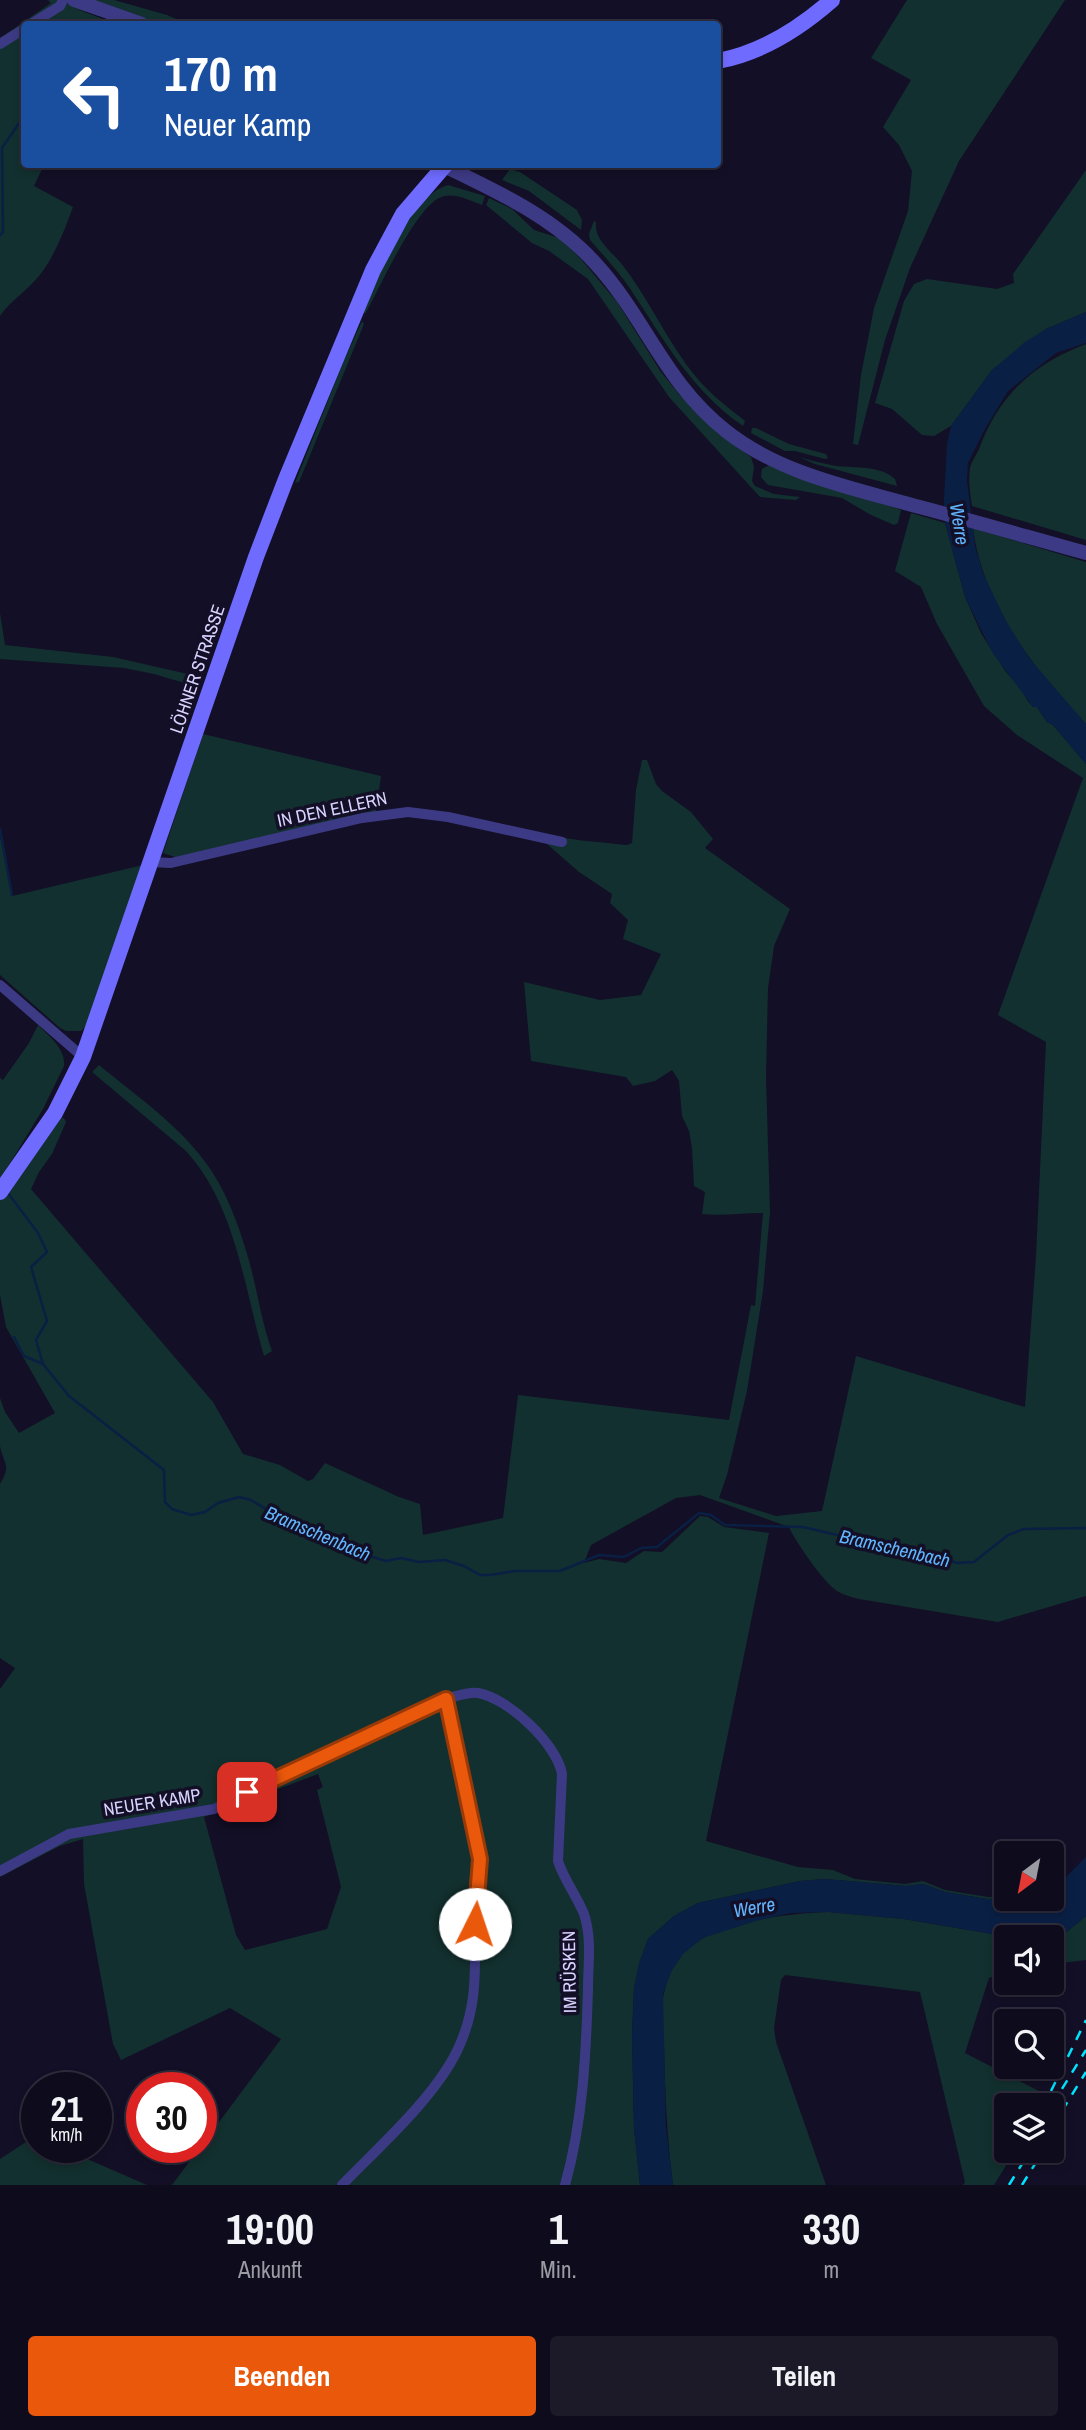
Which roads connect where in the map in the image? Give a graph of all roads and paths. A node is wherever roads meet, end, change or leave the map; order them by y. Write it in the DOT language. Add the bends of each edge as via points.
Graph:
graph roads {
  1 [pos="63,0"];
  2 [pos="74,0"];
  3 [pos="832,0"];
  4 [pos="36,21"];
  5 [pos="134,21"];
  6 [pos="21,31"];
  7 [pos="0,44"];
  8 [pos="721,60"];
  9 [pos="441,168"];
  10 [pos="449,168"];
  11 [pos="1085,553"];
  12 [pos="562,842"];
  13 [pos="151,862"];
  14 [pos="0,985"];
  15 [pos="83,1056"];
  16 [pos="0,1192"];
  17 [pos="446,1699"];
  18 [pos="560,1763"];
  19 [pos="0,1871"];
  20 [pos="342,2185"];
  21 [pos="565,2185"];
  1 -- 4 [label="street"];
  2 -- 5 [label="street"];
  3 -- 8 [label="main road" via="765,46"];
  6 -- 7 [label="street"];
  9 -- 13 [label="main road, LÖHNER STRASSE" via="403,215 373,270 285,479"];
  10 -- 11 [label="street" via="533,212 576,244 626,302 682,390 738,440 785,467"];
  12 -- 13 [label="street, IN DEN ELLERN" via="408,812 362,818 171,863"];
  13 -- 15 [label="main road, LÖHNER STRASSE"];
  14 -- 15 [label="street"];
  15 -- 16 [label="main road, LÖHNER STRASSE" via="55,1113"];
  17 -- 18 [label="street, NEUER KAMP" via="476,1692 497,1700 533,1728"];
  17 -- 19 [label="street, NEUER KAMP" via="214,1809 69,1834"];
  17 -- 20 [label="street" via="480,1859 473,2001 456,2052 436,2083"];
  18 -- 21 [label="street, IM RÜSKEN" via="558,1861 584,1914 589,1941 581,2108"];
}
